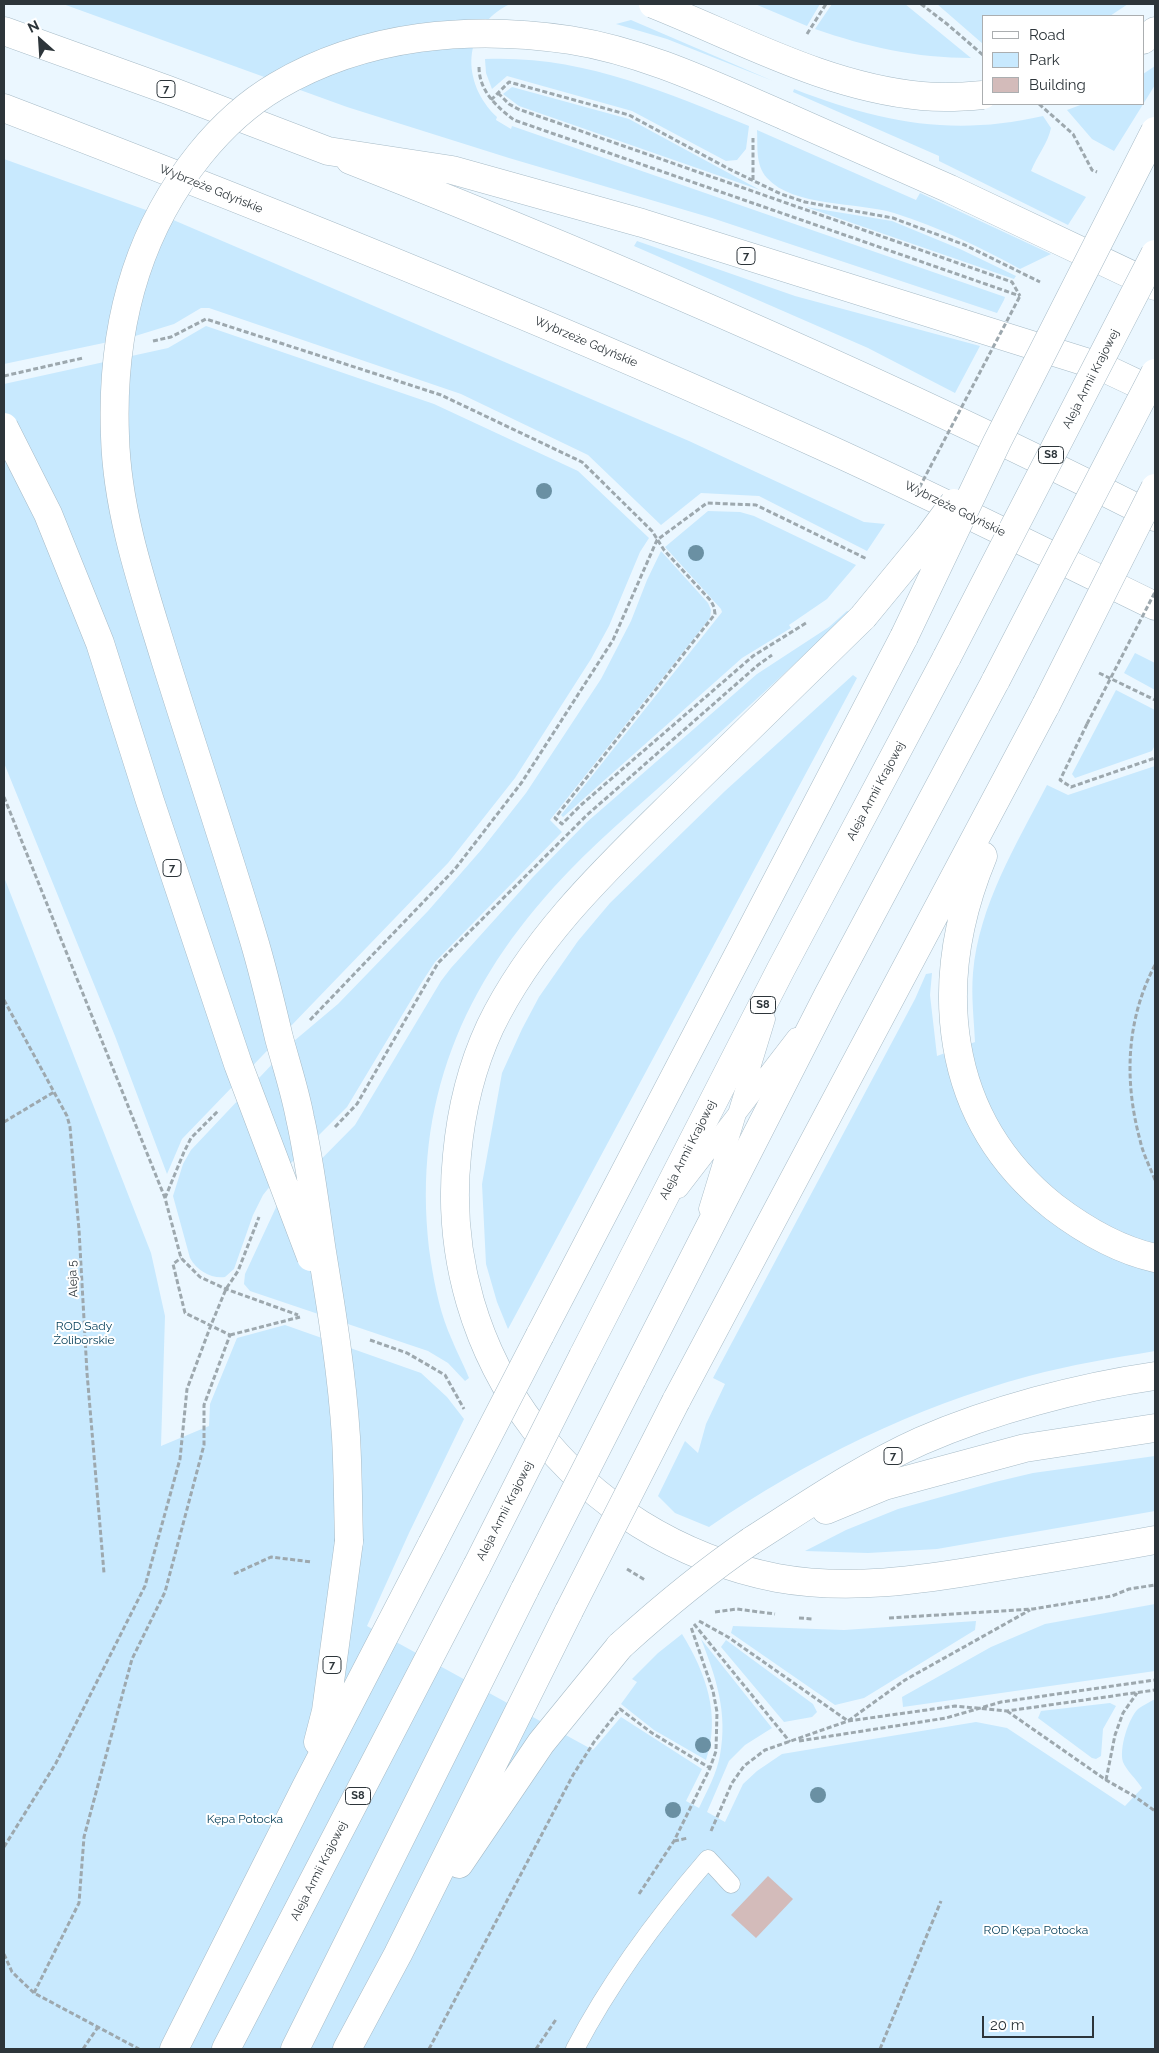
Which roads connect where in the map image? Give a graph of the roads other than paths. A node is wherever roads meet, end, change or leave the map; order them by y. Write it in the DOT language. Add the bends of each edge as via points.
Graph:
graph roads {
  1 [pos="653,4"];
  2 [pos="4,31"];
  3 [pos="1155,31"];
  4 [pos="1144,39"];
  5 [pos="982,95"];
  6 [pos="4,108"];
  7 [pos="1155,131"];
  8 [pos="328,151"];
  9 [pos="1155,254"];
  10 [pos="1155,286"];
  11 [pos="1155,373"];
  12 [pos="1155,392"];
  13 [pos="4,427"];
  14 [pos="997,442"];
  15 [pos="1155,488"];
  16 [pos="1155,516"];
  17 [pos="1155,606"];
  18 [pos="1046,705"];
  19 [pos="782,969"];
  20 [pos="828,995"];
  21 [pos="738,1113"];
  22 [pos="645,1234"];
  23 [pos="1155,1258"];
  24 [pos="692,1262"];
  25 [pos="332,1313"];
  26 [pos="1155,1376"];
  27 [pos="1155,1428"];
  28 [pos="1155,1540"];
  29 [pos="751,1541"];
  30 [pos="306,1787"];
  31 [pos="731,1884"];
  32 [pos="398,1954"];
  33 [pos="174,2049"];
  34 [pos="226,2049"];
  35 [pos="294,2049"];
  36 [pos="347,2049"];
  37 [pos="575,2049"];
  1 -- 5 [label="main road, bridge" via="771,55 850,82 923,97"];
  2 -- 8 [label="main road, 7"];
  3 -- 4 [label="main road"];
  6 -- 17 [label="main road, Wybrzeże Gdyńskie" via="564,332 823,446"];
  7 -- 14 [label="main road, bridge"];
  8 -- 12 [label="main road, 7" via="452,170 642,223 1102,367"];
  8 -- 16 [label="main road" via="713,310"];
  9 -- 19 [label="main road, Aleja Armii Krajowej / S8, bridge"];
  10 -- 25 [label="main road, bridge" via="950,189 679,71 621,51 571,40 483,33 395,41 354,52 277,86 216,134 171,193 154,223 128,299 121,326 114,398 119,484 156,631 254,940 298,1109"];
  11 -- 20 [label="main road, bridge"];
  13 -- 25 [label="main road, 7, bridge" via="48,514 100,643 238,1064"];
  14 -- 28 [label="main road, bridge" via="928,538 863,617 602,874 540,945 489,1030 472,1074 460,1125 454,1181 455,1225 474,1314 488,1352 519,1408 570,1469 603,1498 667,1541 719,1563 776,1578 871,1583 924,1579"];
  14 -- 30 [label="main road, bridge" via="904,637"];
  15 -- 18 [label="main road, bridge"];
  18 -- 23 [label="main road" via="970,887 958,936 952,1007 955,1039 972,1099 999,1150 1024,1179 1068,1217 1114,1244"];
  18 -- 32 [label="main road, bridge" via="676,1401"];
  19 -- 21 [label="lane"];
  19 -- 22 [label="main road, Aleja Armii Krajowej / S8"];
  20 -- 21 [label="lane"];
  20 -- 24 [label="main road"];
  21 -- 22 [label="lane"];
  21 -- 24 [label="lane"];
  22 -- 34 [label="main road, Aleja Armii Krajowej / S8, bridge"];
  24 -- 35 [label="main road, bridge"];
  25 -- 30 [label="main road, 7, bridge" via="346,1435 350,1541 326,1711"];
  26 -- 29 [label="main road, 7" via="1049,1399 980,1419 922,1441 867,1469"];
  27 -- 29 [label="main road" via="1025,1448 968,1462 884,1486"];
  29 -- 32 [label="main road, 7, bridge" via="669,1601 620,1646 541,1743"];
  30 -- 33 [label="main road, 7"];
  31 -- 37 [label="lane" via="708,1859 673,1900 618,1975"];
  32 -- 36 [label="main road, 7"];
}
